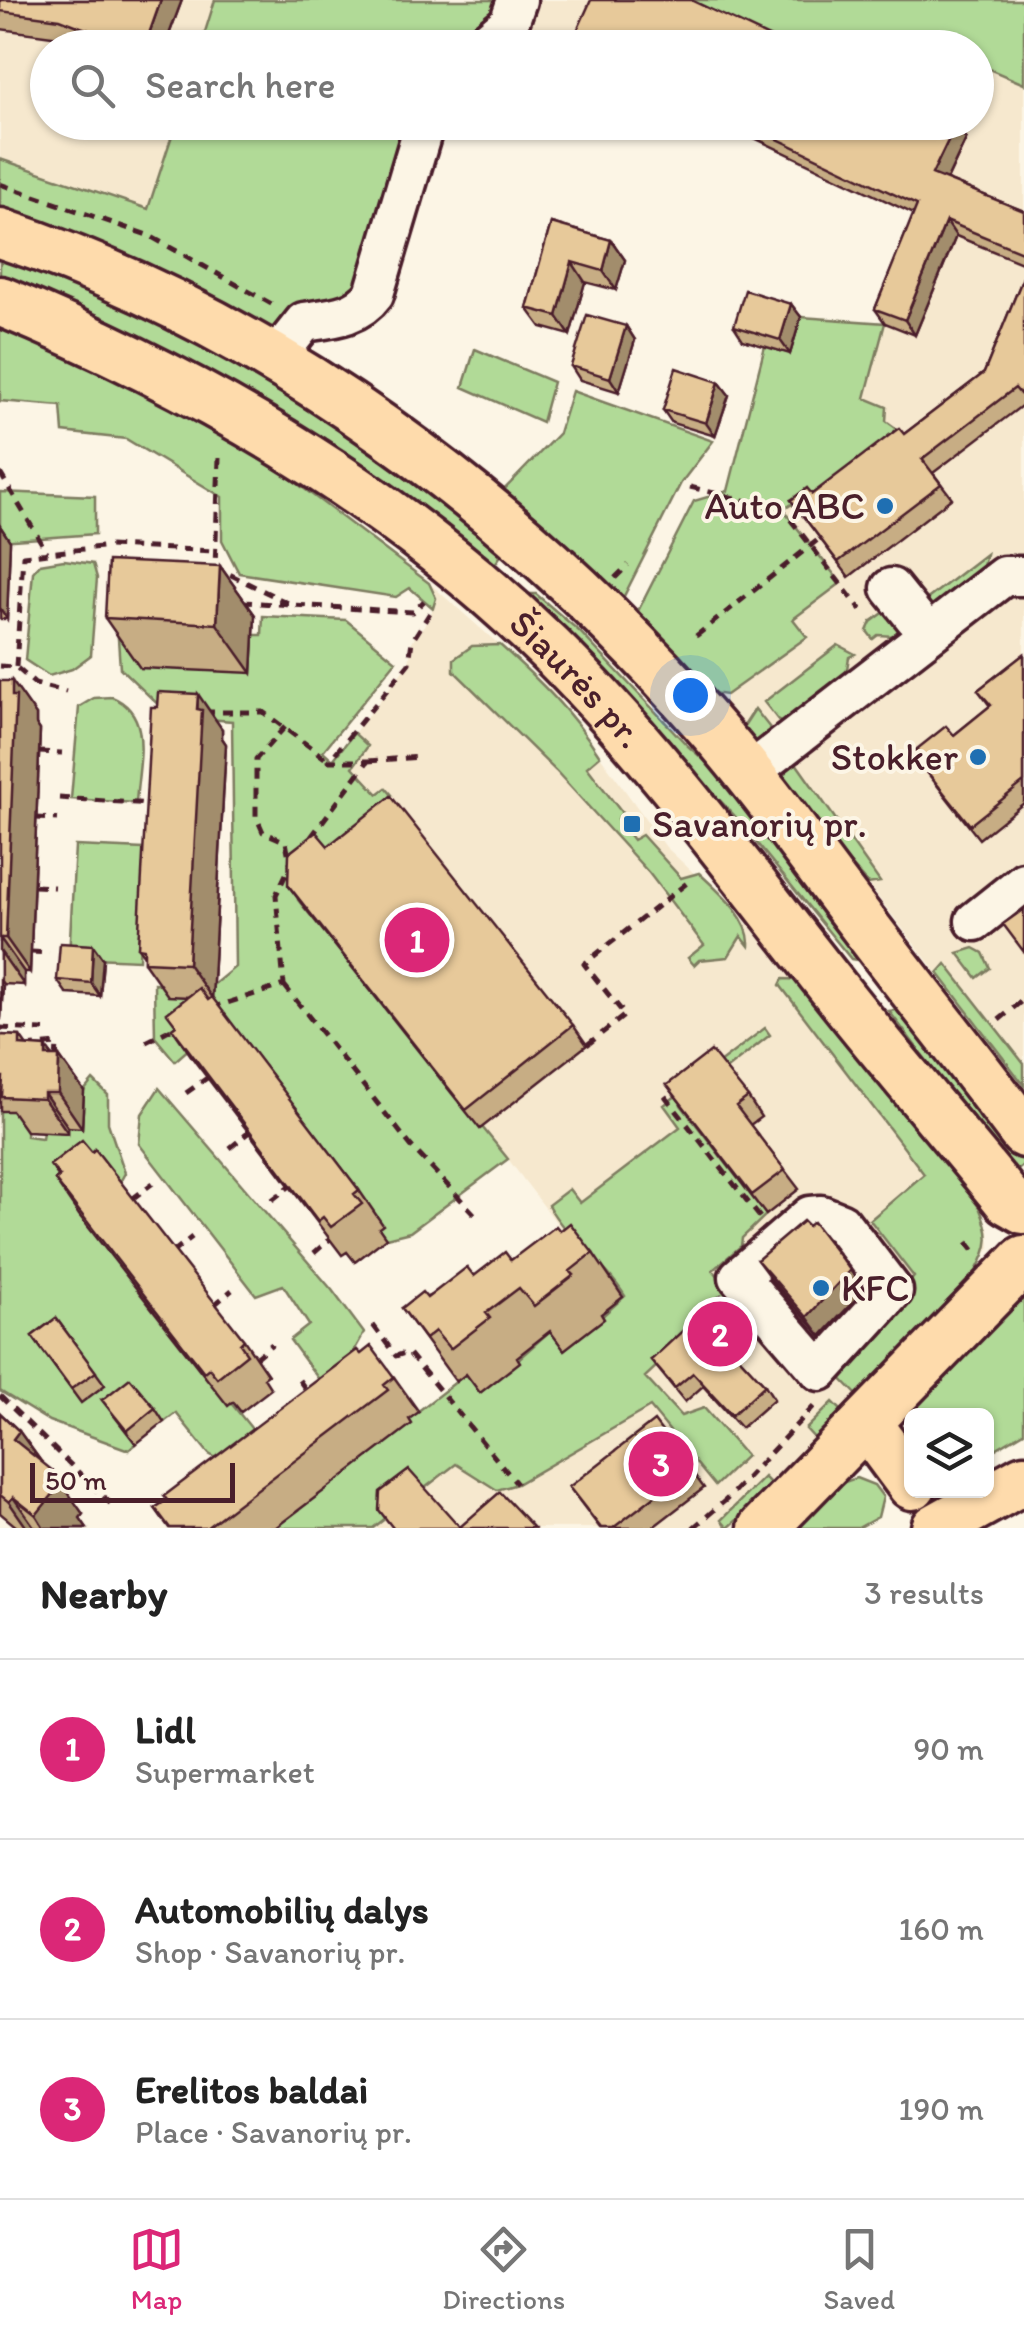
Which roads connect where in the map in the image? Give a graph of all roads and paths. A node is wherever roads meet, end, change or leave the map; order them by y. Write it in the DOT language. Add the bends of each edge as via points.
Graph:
graph roads {
  1 [pos="517,0"];
  2 [pos="501,30"];
  3 [pos="420,140"];
  4 [pos="0,184"];
  5 [pos="0,233"];
  6 [pos="0,302"];
  7 [pos="304,322"];
  8 [pos="273,362"];
  9 [pos="220,458"];
  10 [pos="0,473"];
  11 [pos="690,487"];
  12 [pos="819,539"];
  13 [pos="811,545"];
  14 [pos="216,551"];
  15 [pos="48,553"];
  16 [pos="561,574"];
  17 [pos="9,576"];
  18 [pos="1024,576"];
  19 [pos="22,577"];
  20 [pos="234,577"];
  21 [pos="234,586"];
  22 [pos="490,594"];
  23 [pos="876,599"];
  24 [pos="424,601"];
  25 [pos="233,602"];
  26 [pos="293,605"];
  27 [pos="433,608"];
  28 [pos="928,634"];
  29 [pos="696,636"];
  30 [pos="0,666"];
  31 [pos="16,667"];
  32 [pos="66,692"];
  33 [pos="191,712"];
  34 [pos="285,726"];
  35 [pos="39,752"];
  36 [pos="62,753"];
  37 [pos="420,757"];
  38 [pos="368,761"];
  39 [pos="330,762"];
  40 [pos="748,774"];
  41 [pos="59,798"];
  42 [pos="155,804"];
  43 [pos="36,818"];
  44 [pos="58,819"];
  45 [pos="290,866"];
  46 [pos="692,880"];
  47 [pos="1024,882"];
  48 [pos="34,886"];
  49 [pos="54,887"];
  50 [pos="975,921"];
  51 [pos="31,952"];
  52 [pos="50,953"];
  53 [pos="905,980"];
  54 [pos="284,984"];
  55 [pos="834,989"];
  56 [pos="1024,999"];
  57 [pos="207,1010"];
  58 [pos="190,1020"];
  59 [pos="1000,1020"];
  60 [pos="0,1028"];
  61 [pos="44,1030"];
  62 [pos="146,1042"];
  63 [pos="587,1045"];
  64 [pos="19,1047"];
  65 [pos="207,1078"];
  66 [pos="56,1080"];
  67 [pos="186,1093"];
  68 [pos="665,1096"];
  69 [pos="248,1132"];
  70 [pos="1024,1133"];
  71 [pos="230,1148"];
  72 [pos="153,1183"];
  73 [pos="290,1186"];
  74 [pos="132,1200"];
  75 [pos="272,1200"];
  76 [pos="1024,1209"];
  77 [pos="479,1219"];
  78 [pos="192,1236"];
  79 [pos="330,1239"];
  80 [pos="780,1242"];
  81 [pos="173,1252"];
  82 [pos="314,1253"];
  83 [pos="1024,1260"];
  84 [pos="232,1290"];
  85 [pos="214,1305"];
  86 [pos="372,1325"];
  87 [pos="272,1344"];
  88 [pos="255,1358"];
  89 [pos="299,1380"];
  90 [pos="0,1396"];
  91 [pos="819,1400"];
  92 [pos="317,1405"];
  93 [pos="866,1424"];
  94 [pos="1024,1479"];
  95 [pos="517,1484"];
  96 [pos="111,1504"];
  97 [pos="926,1507"];
  98 [pos="692,1528"];
  99 [pos="762,1528"];
  1 -- 2 [label="street"];
  3 -- 7 [label="street" via="374,294 344,316"];
  4 -- 7 [label="path" via="150,236"];
  5 -- 8 [label="main road, Šiaurės pr." via="104,272"];
  6 -- 22 [label="main road, Šiaurės pr." via="176,380 282,441 404,524"];
  7 -- 8 [label="street"];
  8 -- 16 [label="main road, Šiaurės pr." via="419,455"];
  9 -- 14 [label="path"];
  10 -- 15 [label="path"];
  11 -- 13 [label="path" via="783,510"];
  12 -- 13 [label="path"];
  13 -- 23 [label="path"];
  13 -- 29 [label="path"];
  14 -- 15 [label="path" via="109,546"];
  14 -- 20 [label="path" via="216,567"];
  15 -- 19 [label="path" via="23,556"];
  16 -- 22 [label="main road" via="523,576"];
  16 -- 40 [label="main road, Šiaurės pr."];
  17 -- 19 [label="path"];
  18 -- 28 [label="street" via="1004,576"];
  19 -- 31 [label="path"];
  20 -- 21 [label="path"];
  20 -- 26 [label="path"];
  22 -- 55 [label="main road, Šiaurės pr." via="592,692 665,775"];
  23 -- 28 [label="street"];
  24 -- 26 [label="path" via="413,612"];
  25 -- 26 [label="path"];
  27 -- 39 [label="path" via="412,640 409,663"];
  28 -- 40 [label="street"];
  30 -- 31 [label="path"];
  31 -- 32 [label="path" via="34,684"];
  33 -- 34 [label="path" via="250,709"];
  34 -- 39 [label="path"];
  34 -- 45 [label="path" via="256,758 256,816 262,832 286,842"];
  35 -- 36 [label="path"];
  37 -- 38 [label="path"];
  38 -- 39 [label="path"];
  38 -- 45 [label="path"];
  40 -- 53 [label="main road, Šiaurės pr."];
  41 -- 42 [label="path"];
  43 -- 44 [label="path"];
  45 -- 54 [label="path" via="276,894"];
  46 -- 63 [label="path" via="584,964 625,1015"];
  47 -- 50 [label="street"];
  48 -- 49 [label="path"];
  51 -- 52 [label="path"];
  53 -- 55 [label="main road" via="880,992"];
  53 -- 70 [label="main road, Šiaurės pr."];
  54 -- 57 [label="path"];
  54 -- 77 [label="path" via="411,1146"];
  55 -- 76 [label="main road, Šiaurės pr." via="1008,1200"];
  56 -- 59 [label="path"];
  58 -- 62 [label="path"];
  60 -- 61 [label="path"];
  64 -- 66 [label="path" via="57,1044"];
  65 -- 67 [label="path"];
  68 -- 80 [label="path"];
  69 -- 71 [label="path"];
  72 -- 74 [label="path"];
  73 -- 75 [label="path"];
  78 -- 81 [label="path"];
  79 -- 82 [label="path"];
  83 -- 93 [label="main road"];
  84 -- 85 [label="path"];
  86 -- 95 [label="path" via="396,1356 408,1352"];
  87 -- 88 [label="path"];
  89 -- 92 [label="path"];
  90 -- 96 [label="path"];
  91 -- 98 [label="path"];
  93 -- 97 [label="main road"];
  93 -- 99 [label="main road"];
  94 -- 97 [label="main road"];
}
